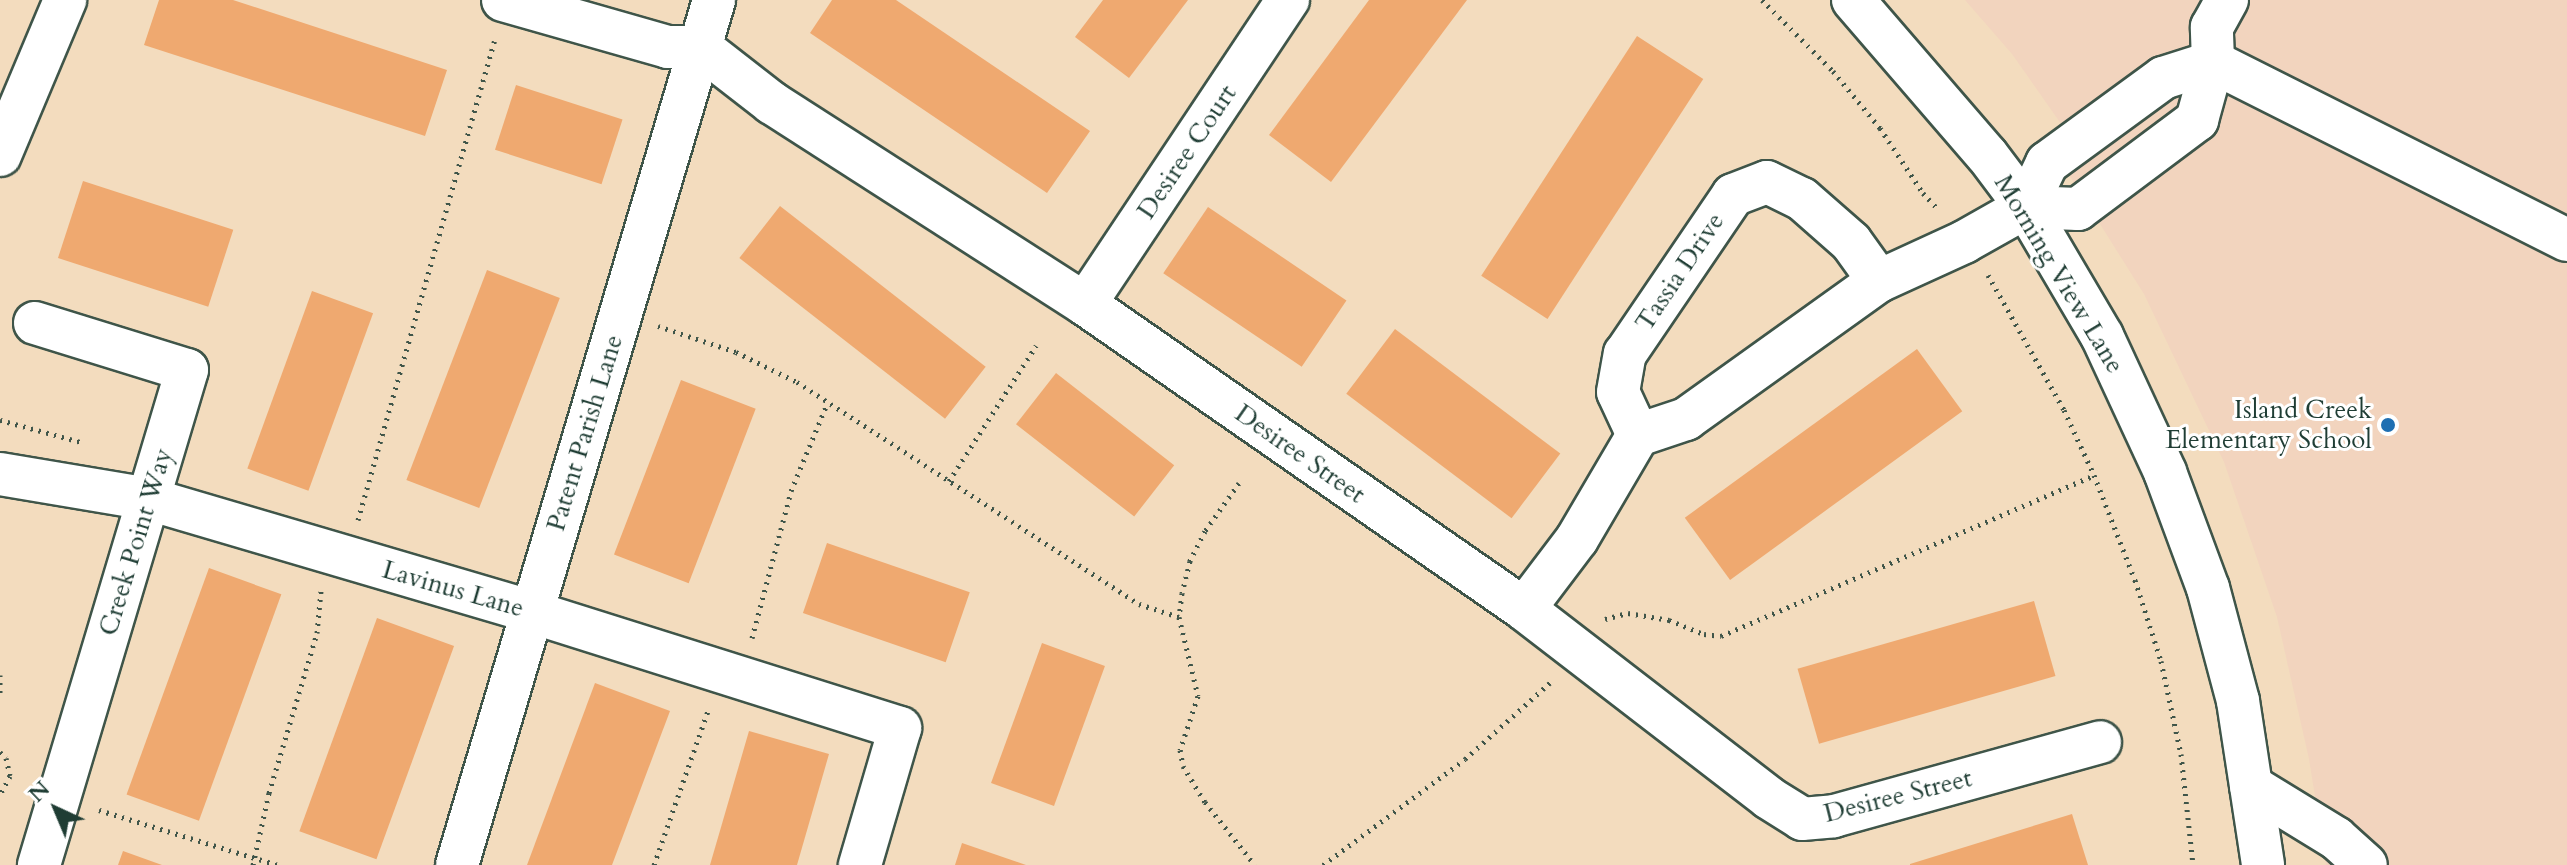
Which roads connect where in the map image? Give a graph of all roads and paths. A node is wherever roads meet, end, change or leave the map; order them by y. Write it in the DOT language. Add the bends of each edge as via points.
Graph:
graph roads {
  1 [pos="65,0"];
  2 [pos="503,0"];
  3 [pos="714,0"];
  4 [pos="1288,0"];
  5 [pos="1762,0"];
  6 [pos="1853,0"];
  7 [pos="2227,0"];
  8 [pos="493,44"];
  9 [pos="700,47"];
  10 [pos="2213,62"];
  11 [pos="0,155"];
  12 [pos="2026,207"];
  13 [pos="2567,240"];
  14 [pos="1964,242"];
  15 [pos="1879,281"];
  16 [pos="1085,304"];
  17 [pos="35,323"];
  18 [pos="650,324"];
  19 [pos="1036,346"];
  20 [pos="827,404"];
  21 [pos="0,420"];
  22 [pos="1638,435"];
  23 [pos="98,446"];
  24 [pos="0,474"];
  25 [pos="2094,475"];
  26 [pos="949,481"];
  27 [pos="1239,483"];
  28 [pos="149,499"];
  29 [pos="356,525"];
  30 [pos="322,580"];
  31 [pos="1524,609"];
  32 [pos="532,612"];
  33 [pos="1179,617"];
  34 [pos="1598,625"];
  35 [pos="751,643"];
  36 [pos="1559,674"];
  37 [pos="0,675"];
  38 [pos="0,698"];
  39 [pos="709,709"];
  40 [pos="2100,742"];
  41 [pos="0,752"];
  42 [pos="2251,786"];
  43 [pos="0,795"];
  44 [pos="91,807"];
  45 [pos="254,862"];
  46 [pos="39,865"];
  47 [pos="278,865"];
  48 [pos="457,865"];
  49 [pos="654,865"];
  50 [pos="860,865"];
  51 [pos="1255,865"];
  52 [pos="1323,865"];
  53 [pos="2193,865"];
  54 [pos="2263,865"];
  55 [pos="2366,865"];
  1 -- 11 [label="street"];
  2 -- 9 [label="street" via="668,47"];
  3 -- 9 [label="street, Patent Parish Lane"];
  4 -- 16 [label="street, Desiree Court"];
  5 -- 14 [label="path" via="1833,71"];
  6 -- 12 [label="street, Morning View Lane"];
  7 -- 10 [label="street" via="2212,27"];
  8 -- 29 [label="path"];
  9 -- 16 [label="street, Desiree Street" via="772,103"];
  9 -- 32 [label="street, Patent Parish Lane"];
  10 -- 12 [label="street" via="2163,78 2047,163"];
  10 -- 12 [label="street" via="2197,120 2078,209"];
  10 -- 13 [label="street"];
  12 -- 14 [label="street"];
  12 -- 42 [label="street, Morning View Lane" via="2102,336 2165,472 2208,588 2238,701"];
  14 -- 15 [label="street"];
  14 -- 25 [label="path" via="2026,340"];
  15 -- 22 [label="street" via="1686,419"];
  15 -- 22 [label="street, Tassia Drive" via="1851,242 1802,199 1767,182 1733,195 1625,354 1618,392"];
  16 -- 31 [label="street, Desiree Street"];
  17 -- 28 [label="street, Creek Point Way" via="187,370"];
  18 -- 20 [label="path" via="736,352 797,382"];
  19 -- 26 [label="path"];
  20 -- 26 [label="path"];
  20 -- 35 [label="path" via="791,491"];
  21 -- 23 [label="path"];
  22 -- 31 [label="street" via="1577,539"];
  24 -- 28 [label="street, Lavinus Lane"];
  25 -- 34 [label="path" via="1721,636 1628,613 1608,615"];
  25 -- 53 [label="path" via="2161,661 2181,754"];
  26 -- 33 [label="path" via="1139,604"];
  27 -- 33 [label="path" via="1190,561"];
  28 -- 32 [label="street, Lavinus Lane"];
  28 -- 46 [label="street, Creek Point Way"];
  30 -- 45 [label="path" via="317,633"];
  31 -- 40 [label="street, Desiree Street" via="1802,819 1834,816"];
  32 -- 48 [label="street, Patent Parish Lane"];
  32 -- 50 [label="street, Lavinus Lane" via="900,728"];
  33 -- 51 [label="path" via="1198,696 1180,750 1183,766"];
  36 -- 52 [label="path" via="1465,759"];
  37 -- 38 [label="path"];
  39 -- 49 [label="path"];
  41 -- 43 [label="path" via="10,776"];
  42 -- 54 [label="street, Morning View Lane"];
  42 -- 55 [label="street" via="2336,838"];
  44 -- 45 [label="path"];
  45 -- 47 [label="path"];
}
